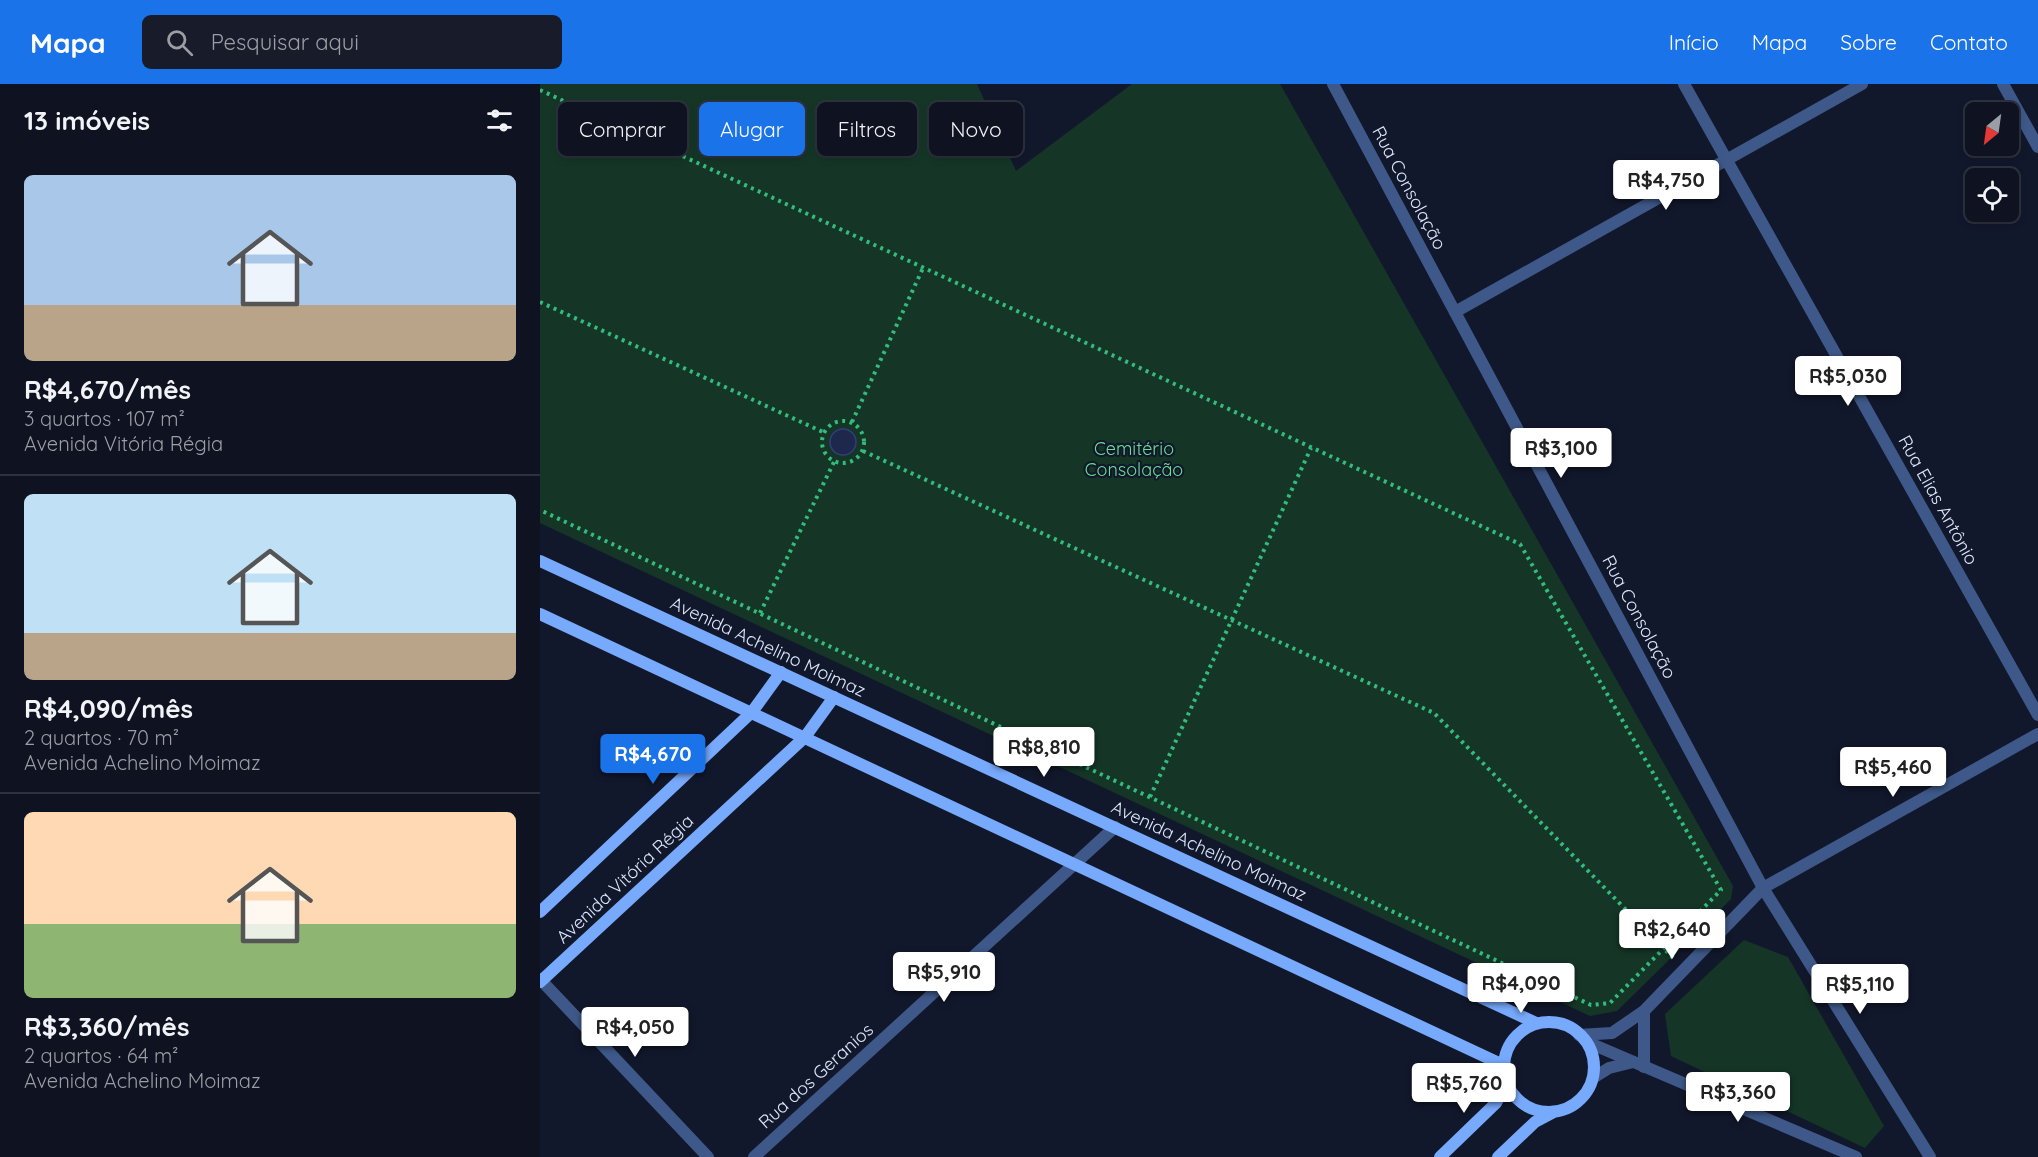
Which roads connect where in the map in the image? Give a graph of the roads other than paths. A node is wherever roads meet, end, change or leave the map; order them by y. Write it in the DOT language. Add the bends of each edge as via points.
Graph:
graph roads {
  1 [pos="1333,84"];
  2 [pos="1684,84"];
  3 [pos="1862,84"];
  4 [pos="2003,84"];
  5 [pos="2038,147"];
  6 [pos="1727,160"];
  7 [pos="1455,312"];
  8 [pos="540,561"];
  9 [pos="540,614"];
  10 [pos="781,672"];
  11 [pos="834,697"];
  12 [pos="752,712"];
  13 [pos="2038,715"];
  14 [pos="2038,734"];
  15 [pos="805,737"];
  16 [pos="1114,827"];
  17 [pos="1075,863"];
  18 [pos="1763,888"];
  19 [pos="540,912"];
  20 [pos="540,981"];
  21 [pos="1644,1011"];
  22 [pos="1536,1023"];
  23 [pos="1583,1038"];
  24 [pos="1503,1065"];
  25 [pos="1638,1065"];
  26 [pos="1593,1078"];
  27 [pos="1506,1084"];
  28 [pos="1552,1113"];
  29 [pos="1928,1156"];
  30 [pos="708,1157"];
  31 [pos="754,1157"];
  32 [pos="1440,1157"];
  33 [pos="1498,1157"];
  34 [pos="1856,1157"];
  1 -- 7 [label="street, Rua Consolação"];
  2 -- 6 [label="street, Rua Elias Antônio"];
  3 -- 6 [label="street"];
  4 -- 5 [label="street"];
  6 -- 7 [label="street"];
  6 -- 13 [label="street, Rua Elias Antônio"];
  7 -- 18 [label="street, Rua Consolação"];
  8 -- 10 [label="street, Avenida Achelino Moimaz"];
  9 -- 12 [label="street"];
  10 -- 11 [label="street, Avenida Achelino Moimaz"];
  10 -- 12 [label="street, Avenida Vitória Régia"];
  11 -- 15 [label="street, Avenida Vitória Régia"];
  11 -- 16 [label="street, Avenida Achelino Moimaz"];
  12 -- 15 [label="street"];
  12 -- 19 [label="street, Avenida Vitória Régia"];
  14 -- 18 [label="street"];
  15 -- 17 [label="street"];
  15 -- 20 [label="street, Avenida Vitória Régia"];
  16 -- 17 [label="street, Rua dos Geranios"];
  16 -- 22 [label="street, Avenida Achelino Moimaz"];
  17 -- 24 [label="street"];
  17 -- 31 [label="street, Rua dos Geranios"];
  18 -- 21 [label="street"];
  18 -- 29 [label="street, Rua Consolação"];
  20 -- 30 [label="street"];
  21 -- 23 [label="street" via="1612,1033"];
  21 -- 25 [label="street"];
  22 -- 23 [label="street" via="1555,1022 1573,1028"];
  22 -- 24 [label="street" via="1519,1032 1507,1047"];
  23 -- 25 [label="street"];
  23 -- 26 [label="street" via="1594,1059"];
  24 -- 27 [label="street"];
  25 -- 26 [label="street" via="1609,1068"];
  25 -- 34 [label="street"];
  26 -- 28 [label="street" via="1585,1095 1570,1108"];
  27 -- 28 [label="street" via="1517,1100 1533,1110"];
  27 -- 32 [label="street" via="1497,1103"];
  28 -- 33 [label="street" via="1535,1122"];
}
